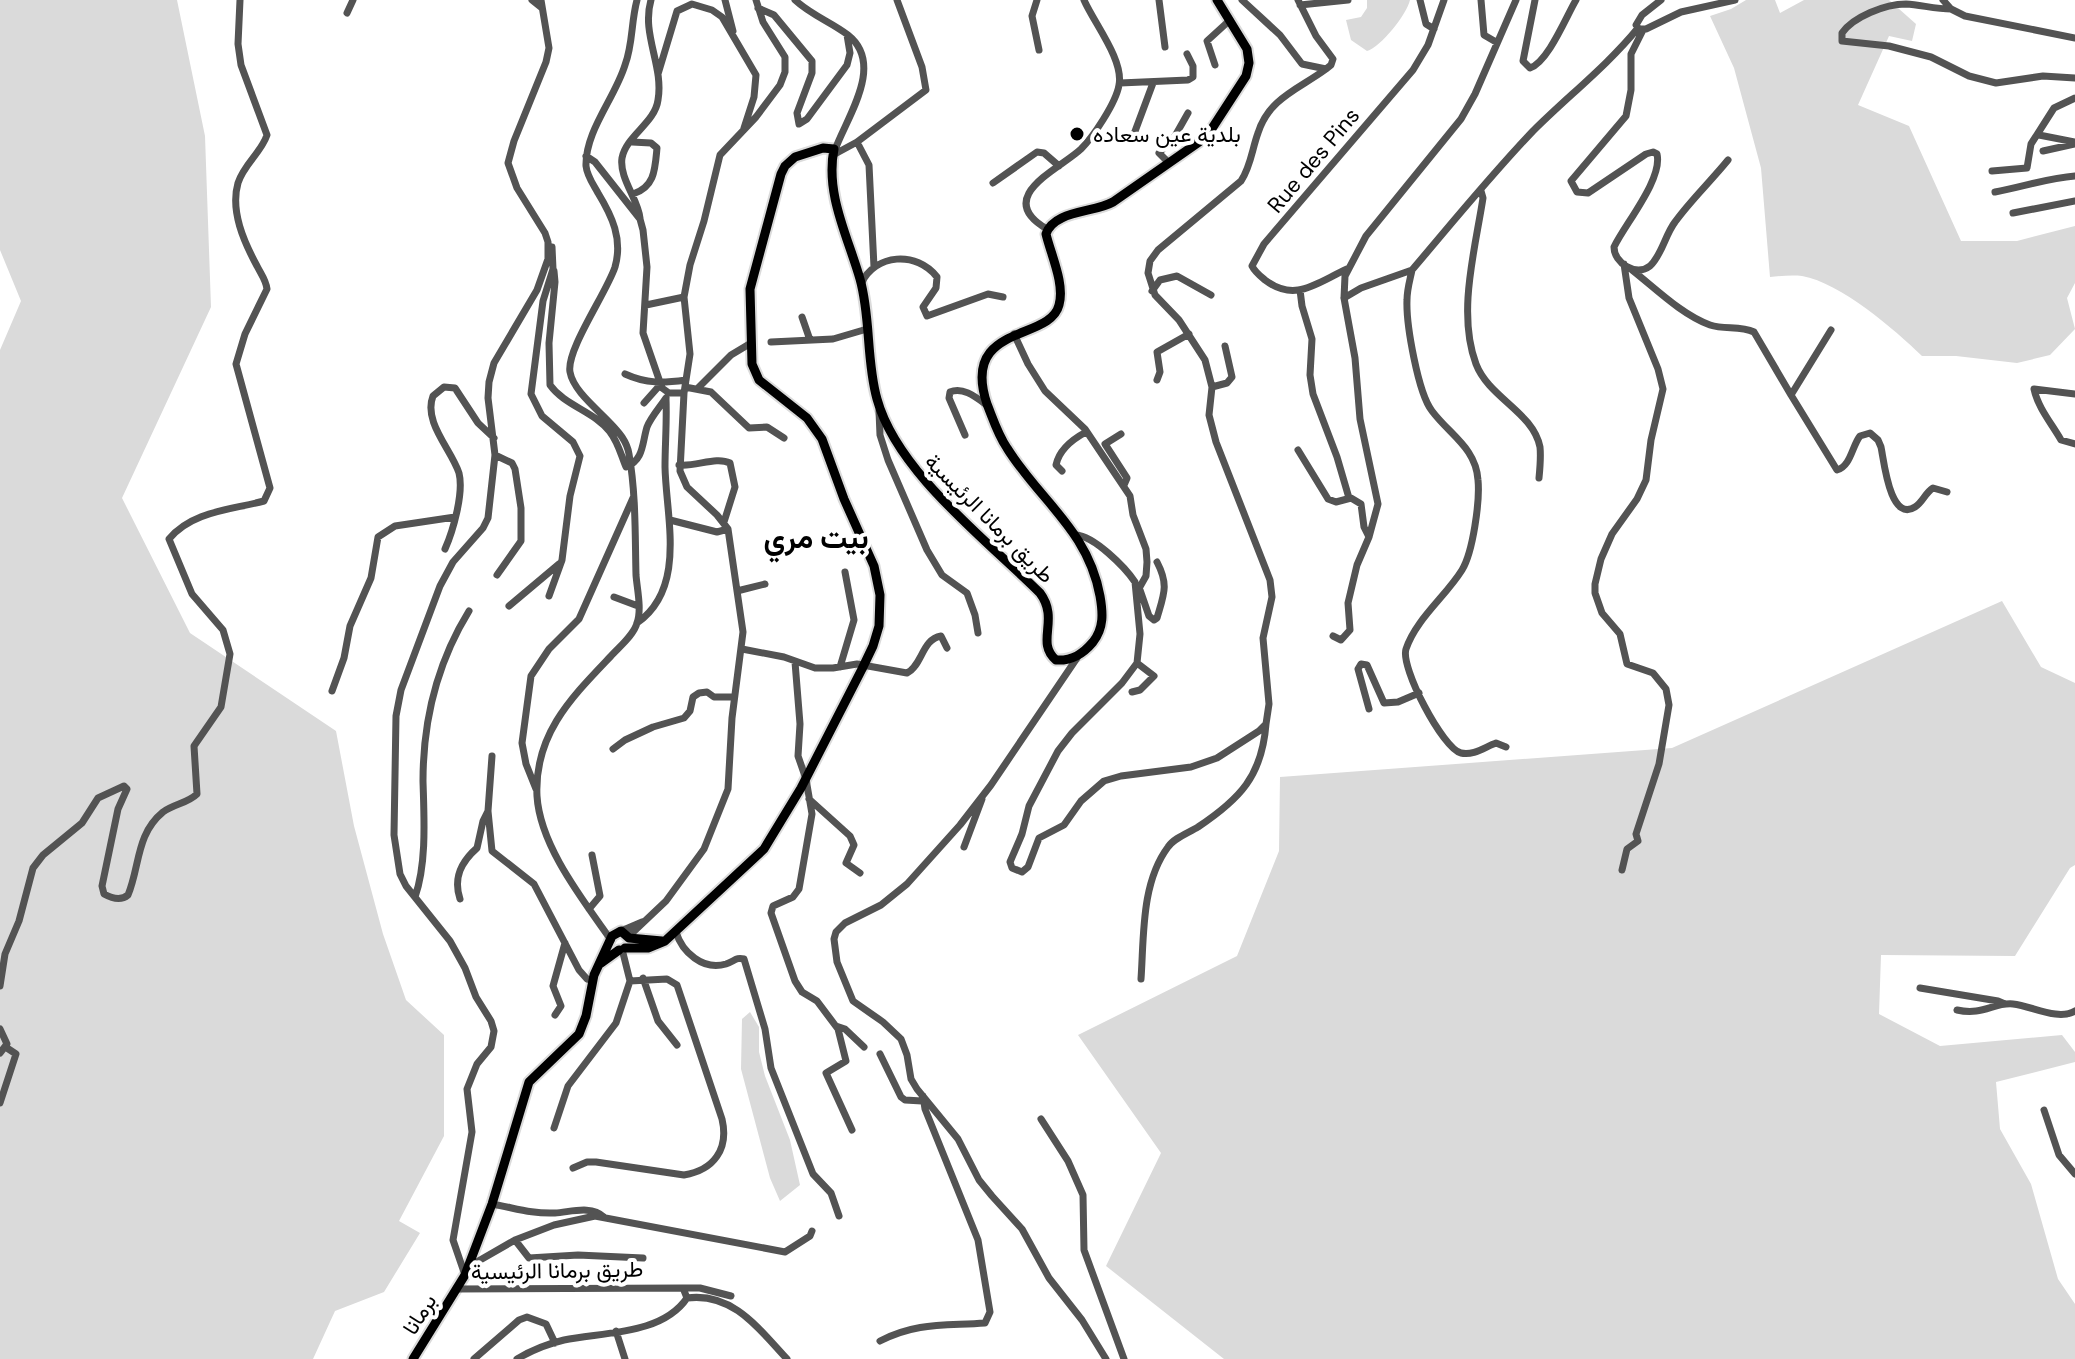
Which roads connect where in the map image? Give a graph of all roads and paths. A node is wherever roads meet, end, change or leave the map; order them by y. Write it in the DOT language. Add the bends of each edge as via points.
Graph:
graph roads {
  1 [pos="240,0"];
  2 [pos="353,0"];
  3 [pos="532,0"];
  4 [pos="637,0"];
  5 [pos="651,0"];
  6 [pos="725,0"];
  7 [pos="795,0"];
  8 [pos="897,0"];
  9 [pos="1037,0"];
  10 [pos="1084,0"];
  11 [pos="1159,0"];
  12 [pos="1217,0"];
  13 [pos="1242,0"];
  14 [pos="1348,0"];
  15 [pos="1420,0"];
  16 [pos="1444,0"];
  17 [pos="1481,0"];
  18 [pos="1516,0"];
  19 [pos="1535,0"];
  20 [pos="1576,0"];
  21 [pos="1661,0"];
  22 [pos="1735,0"];
  23 [pos="1943,0"];
  24 [pos="1330,1"];
  25 [pos="1299,3"];
  26 [pos="542,4"];
  27 [pos="757,4"];
  28 [pos="1951,9"];
  29 [pos="347,13"];
  30 [pos="1230,20"];
  31 [pos="1434,29"];
  32 [pos="1640,29"];
  33 [pos="847,35"];
  34 [pos="2075,38"];
  35 [pos="1496,42"];
  36 [pos="738,45"];
  37 [pos="1165,47"];
  38 [pos="1039,50"];
  39 [pos="1187,54"];
  40 [pos="1215,65"];
  41 [pos="1326,69"];
  42 [pos="658,74"];
  43 [pos="2075,78"];
  44 [pos="1120,83"];
  45 [pos="1153,83"];
  46 [pos="2075,98"];
  47 [pos="1188,113"];
  48 [pos="743,130"];
  49 [pos="1134,134"];
  50 [pos="2039,135"];
  51 [pos="632,142"];
  52 [pos="857,142"];
  53 [pos="2075,143"];
  54 [pos="2043,151"];
  55 [pos="835,152"];
  56 [pos="586,156"];
  57 [pos="1728,160"];
  58 [pos="1168,162"];
  59 [pos="1059,166"];
  60 [pos="1992,171"];
  61 [pos="2075,176"];
  62 [pos="993,183"];
  63 [pos="1481,191"];
  64 [pos="1995,192"];
  65 [pos="633,194"];
  66 [pos="2075,201"];
  67 [pos="2013,213"];
  68 [pos="640,219"];
  69 [pos="1047,229"];
  70 [pos="548,242"];
  71 [pos="874,267"];
  72 [pos="1627,267"];
  73 [pos="553,269"];
  74 [pos="1347,269"];
  75 [pos="1412,270"];
  76 [pos="545,282"];
  77 [pos="861,284"];
  78 [pos="1300,290"];
  79 [pos="1152,291"];
  80 [pos="1344,293"];
  81 [pos="1211,295"];
  82 [pos="684,297"];
  83 [pos="1003,297"];
  84 [pos="646,305"];
  85 [pos="802,317"];
  86 [pos="867,329"];
  87 [pos="1831,330"];
  88 [pos="1014,334"];
  89 [pos="1189,334"];
  90 [pos="810,340"];
  91 [pos="771,342"];
  92 [pos="751,343"];
  93 [pos="1225,346"];
  94 [pos="625,374"];
  95 [pos="1157,380"];
  96 [pos="660,384"];
  97 [pos="685,386"];
  98 [pos="1212,387"];
  99 [pos="698,388"];
  100 [pos="2075,394"];
  101 [pos="666,395"];
  102 [pos="1791,395"];
  103 [pos="644,403"];
  104 [pos="878,404"];
  105 [pos="988,406"];
  106 [pos="1086,432"];
  107 [pos="1121,434"];
  108 [pos="965,435"];
  109 [pos="494,438"];
  110 [pos="784,438"];
  111 [pos="2075,444"];
  112 [pos="1298,450"];
  113 [pos="495,455"];
  114 [pos="679,465"];
  115 [pos="630,466"];
  116 [pos="1062,471"];
  117 [pos="1539,478"];
  118 [pos="1124,485"];
  119 [pos="1947,492"];
  120 [pos="634,497"];
  121 [pos="1349,498"];
  122 [pos="455,517"];
  123 [pos="670,520"];
  124 [pos="726,526"];
  125 [pos="1076,535"];
  126 [pos="1369,537"];
  127 [pos="445,549"];
  128 [pos="562,560"];
  129 [pos="1157,562"];
  130 [pos="845,572"];
  131 [pos="497,575"];
  132 [pos="765,584"];
  133 [pos="1138,590"];
  134 [pos="737,591"];
  135 [pos="549,596"];
  136 [pos="614,597"];
  137 [pos="509,606"];
  138 [pos="638,606"];
  139 [pos="469,611"];
  140 [pos="637,623"];
  141 [pos="978,633"];
  142 [pos="1333,636"];
  143 [pos="947,648"];
  144 [pos="742,649"];
  145 [pos="1078,656"];
  146 [pos="795,662"];
  147 [pos="1137,663"];
  148 [pos="864,664"];
  149 [pos="840,667"];
  150 [pos="332,691"];
  151 [pos="1132,692"];
  152 [pos="1419,693"];
  153 [pos="734,697"];
  154 [pos="1369,709"];
  155 [pos="1266,724"];
  156 [pos="1506,747"];
  157 [pos="613,749"];
  158 [pos="492,756"];
  159 [pos="806,779"];
  160 [pos="537,791"];
  161 [pos="982,797"];
  162 [pos="809,799"];
  163 [pos="488,811"];
  164 [pos="964,847"];
  165 [pos="592,855"];
  166 [pos="1622,870"];
  167 [pos="860,873"];
  168 [pos="415,897"];
  169 [pos="460,899"];
  170 [pos="589,909"];
  171 [pos="676,932"];
  172 [pos="620,941"];
  173 [pos="565,943"];
  174 [pos="643,978"];
  175 [pos="1141,979"];
  176 [pos="592,980"];
  177 [pos="630,981"];
  178 [pos="0,986"];
  179 [pos="1920,988"];
  180 [pos="2005,1004"];
  181 [pos="1957,1010"];
  182 [pos="2075,1011"];
  183 [pos="555,1015"];
  184 [pos="836,1026"];
  185 [pos="0,1029"];
  186 [pos="677,1045"];
  187 [pos="864,1047"];
  188 [pos="3,1050"];
  189 [pos="880,1054"];
  190 [pos="922,1098"];
  191 [pos="0,1103"];
  192 [pos="2044,1110"];
  193 [pos="1041,1119"];
  194 [pos="554,1128"];
  195 [pos="852,1130"];
  196 [pos="573,1168"];
  197 [pos="2075,1174"];
  198 [pos="492,1204"];
  199 [pos="839,1216"];
  200 [pos="604,1217"];
  201 [pos="812,1231"];
  202 [pos="515,1240"];
  203 [pos="643,1258"];
  204 [pos="466,1271"];
  205 [pos="683,1288"];
  206 [pos="456,1289"];
  207 [pos="731,1296"];
  208 [pos="687,1298"];
  209 [pos="616,1331"];
  210 [pos="880,1341"];
  211 [pos="555,1343"];
  212 [pos="413,1359"];
  213 [pos="474,1359"];
  214 [pos="517,1359"];
  215 [pos="625,1359"];
  216 [pos="787,1359"];
  217 [pos="1106,1359"];
  218 [pos="1124,1359"];
  1 -- 178 [label="street" via="241,65 267,135 241,174 237,215 267,289 236,364 270,488 264,501 191,521 169,539 192,594 219,625 229,646 223,702 194,746 197,794 150,826 124,898 104,894 102,886 124,786 98,798 75,830 37,861 5,954"];
  2 -- 29 [label="street"];
  3 -- 26 [label="street"];
  4 -- 56 [label="street" via="625,68"];
  5 -- 42 [label="street" via="648,30"];
  6 -- 36 [label="street"];
  7 -- 33 [label="street"];
  8 -- 52 [label="street" via="927,88"];
  9 -- 38 [label="street" via="1032,16"];
  10 -- 44 [label="street" via="1113,55"];
  11 -- 37 [label="street"];
  12 -- 30 [label="main road"];
  13 -- 41 [label="street" via="1302,64"];
  14 -- 24 [label="street"];
  15 -- 31 [label="street" via="1426,24"];
  16 -- 31 [label="street"];
  17 -- 35 [label="street" via="1484,35"];
  18 -- 35 [label="street"];
  19 -- 20 [label="street" via="1523,61 1530,68 1544,57"];
  21 -- 32 [label="street" via="1638,18"];
  22 -- 32 [label="street" via="1681,12"];
  23 -- 28 [label="street"];
  24 -- 25 [label="street"];
  25 -- 41 [label="street" via="1333,59"];
  26 -- 70 [label="street" via="549,48 508,163"];
  27 -- 33 [label="street" via="774,15 812,61 797,113 799,124 847,65"];
  27 -- 48 [label="street" via="786,68 780,85"];
  28 -- 34 [label="street"];
  28 -- 43 [label="street" via="1890,6 1853,20 1842,41 1931,57 1996,83 2043,76"];
  30 -- 40 [label="street" via="1207,41"];
  30 -- 58 [label="main road" via="1247,49 1248,71 1211,130"];
  31 -- 78 [label="street, Rue des Pins" via="1413,70 1254,258 1253,270 1271,285 1286,292"];
  32 -- 63 [label="street" via="1532,133"];
  32 -- 72 [label="street" via="1631,54 1626,116 1571,181 1577,192 1588,193 1646,154 1657,154 1639,207 1614,247"];
  33 -- 55 [label="street" via="860,50 863,73"];
  35 -- 74 [label="street" via="1461,119 1366,236"];
  36 -- 42 [label="street" via="717,13 686,5 673,18"];
  36 -- 48 [label="street" via="757,78"];
  39 -- 45 [label="street" via="1193,66 1191,79"];
  41 -- 79 [label="street" via="1275,102 1261,124 1241,181 1153,255 1148,273"];
  42 -- 51 [label="street" via="657,105"];
  44 -- 45 [label="street"];
  44 -- 59 [label="street" via="1083,146"];
  45 -- 49 [label="street"];
  46 -- 50 [label="street" via="2054,108"];
  47 -- 58 [label="street" via="1159,153"];
  48 -- 82 [label="street" via="720,155"];
  50 -- 53 [label="street"];
  50 -- 60 [label="street" via="2031,144 2027,168"];
  51 -- 65 [label="street" via="622,159"];
  51 -- 65 [label="street" via="657,148 652,179"];
  52 -- 55 [label="street"];
  52 -- 71 [label="street" via="869,165"];
  53 -- 54 [label="street"];
  55 -- 77 [label="main road, طريق برمانا الرئيسية" via="837,206"];
  55 -- 92 [label="main road, طريق برمانا الرئيسية" via="814,151 792,160 781,174 750,289"];
  56 -- 68 [label="street"];
  56 -- 115 [label="street" via="587,172 611,217 619,248 613,273 569,369 575,385 621,434"];
  57 -- 72 [label="street" via="1673,224 1653,263 1645,269"];
  58 -- 69 [label="main road" via="1105,206 1063,218"];
  59 -- 62 [label="street" via="1038,152"];
  59 -- 69 [label="street" via="1033,185 1027,198 1033,216"];
  61 -- 64 [label="street"];
  63 -- 75 [label="street"];
  63 -- 117 [label="street" via="1468,318 1473,352 1489,386 1537,438"];
  65 -- 68 [label="street"];
  66 -- 67 [label="street"];
  68 -- 84 [label="street" via="647,246"];
  69 -- 88 [label="main road, طريق برمانا الرئيسية" via="1059,305 1050,319"];
  70 -- 73 [label="street" via="554,251"];
  70 -- 76 [label="street"];
  71 -- 77 [label="street"];
  71 -- 83 [label="street" via="905,259 931,269 938,280 923,307 927,316 988,294"];
  72 -- 102 [label="street" via="1696,318 1754,332"];
  72 -- 166 [label="street" via="1629,298 1658,369 1662,394 1646,480 1605,549 1595,593 1602,613 1620,634 1627,664 1653,673 1666,689 1669,705 1638,841 1627,849"];
  73 -- 76 [label="street"];
  73 -- 115 [label="street" via="550,385 606,427 625,466"];
  74 -- 78 [label="street"];
  74 -- 80 [label="street"];
  75 -- 80 [label="street"];
  75 -- 152 [label="street" via="1407,306 1423,395 1470,454 1479,490 1466,562 1405,652"];
  76 -- 109 [label="street" via="494,363 488,398"];
  76 -- 128 [label="street" via="530,387 542,416 579,452"];
  77 -- 86 [label="main road, طريق برمانا الرئيسية"];
  78 -- 121 [label="street" via="1312,339 1313,394"];
  79 -- 81 [label="street" via="1160,280 1177,276"];
  79 -- 89 [label="street"];
  80 -- 126 [label="street" via="1362,430 1378,499"];
  82 -- 84 [label="street"];
  82 -- 97 [label="street" via="690,354"];
  84 -- 96 [label="street" via="643,333"];
  85 -- 90 [label="street"];
  86 -- 90 [label="street"];
  86 -- 104 [label="main road, طريق برمانا الرئيسية"];
  87 -- 102 [label="street"];
  88 -- 105 [label="main road, طريق برمانا الرئيسية" via="982,369"];
  88 -- 106 [label="street" via="1045,391"];
  89 -- 95 [label="street" via="1157,352"];
  89 -- 98 [label="street" via="1205,360"];
  90 -- 91 [label="street"];
  92 -- 99 [label="street"];
  92 -- 148 [label="main road, طريق برمانا الرئيسية" via="759,380 807,418 822,439 874,566 880,615"];
  93 -- 98 [label="street" via="1232,377"];
  94 -- 96 [label="street"];
  96 -- 97 [label="street"];
  96 -- 101 [label="street"];
  96 -- 103 [label="street"];
  97 -- 99 [label="street"];
  97 -- 101 [label="street"];
  97 -- 114 [label="street"];
  98 -- 155 [label="street" via="1209,415 1216,442 1271,583 1263,638"];
  99 -- 110 [label="street" via="713,393 749,428 767,427"];
  100 -- 111 [label="street" via="2034,389 2061,440"];
  101 -- 115 [label="street" via="648,424 643,450"];
  101 -- 123 [label="street"];
  102 -- 119 [label="street" via="1837,470 1848,462 1860,436 1870,433 1881,447 1897,506 1913,508 1933,488"];
  104 -- 141 [label="street" via="888,460 927,550 942,575 967,593"];
  104 -- 145 [label="main road, طريق برمانا الرئيسية" via="918,473 1045,599 1050,618 1047,646 1053,657"];
  105 -- 108 [label="street" via="965,391 950,392"];
  105 -- 125 [label="main road, طريق برمانا الرئيسية" via="1009,452"];
  106 -- 116 [label="street" via="1057,458"];
  106 -- 118 [label="street"];
  107 -- 118 [label="street" via="1105,445 1127,478"];
  109 -- 113 [label="street"];
  109 -- 122 [label="street" via="455,388 444,387 433,396 431,413 459,474"];
  112 -- 121 [label="street" via="1326,497 1336,502"];
  113 -- 131 [label="street" via="515,469 523,528 519,546"];
  113 -- 168 [label="street" via="488,518 445,577 397,703 395,846 400,874"];
  114 -- 124 [label="street" via="687,487"];
  114 -- 124 [label="street" via="730,463 735,487"];
  115 -- 120 [label="street"];
  118 -- 133 [label="street" via="1146,549 1147,572"];
  120 -- 138 [label="street"];
  120 -- 160 [label="street" via="579,619 531,676 522,743"];
  121 -- 126 [label="street" via="1361,504"];
  122 -- 127 [label="street"];
  122 -- 150 [label="street" via="395,526 378,537 371,578 352,619"];
  123 -- 124 [label="street" via="717,532"];
  123 -- 140 [label="street" via="663,589 654,608"];
  124 -- 134 [label="street"];
  125 -- 133 [label="street" via="1089,538 1123,568"];
  125 -- 145 [label="main road, طريق برمانا الرئيسية" via="1095,575 1102,616 1100,630"];
  126 -- 142 [label="street" via="1348,603 1349,633 1341,640"];
  128 -- 135 [label="street"];
  128 -- 137 [label="street"];
  129 -- 133 [label="street" via="1166,586 1154,620"];
  130 -- 149 [label="street" via="854,620"];
  132 -- 134 [label="street"];
  133 -- 147 [label="street"];
  134 -- 144 [label="street"];
  136 -- 138 [label="street"];
  138 -- 140 [label="street"];
  139 -- 168 [label="street" via="446,654 426,727 424,824"];
  140 -- 160 [label="street" via="555,720"];
  143 -- 148 [label="street" via="941,636 934,637 909,673"];
  144 -- 146 [label="street"];
  144 -- 153 [label="street"];
  145 -- 161 [label="street"];
  146 -- 149 [label="street"];
  146 -- 159 [label="street" via="798,756"];
  147 -- 151 [label="street" via="1154,676"];
  147 -- 155 [label="street" via="1065,741 1046,771 1010,862 1017,870 1026,869 1043,834 1064,825 1104,781 1217,758"];
  148 -- 149 [label="street"];
  148 -- 159 [label="main road, طريق برمانا الرئيسية"];
  152 -- 154 [label="street" via="1384,703 1367,665 1361,664"];
  152 -- 156 [label="street" via="1454,750 1471,753 1496,743"];
  153 -- 157 [label="street" via="699,693 684,718 646,730"];
  153 -- 172 [label="street" via="728,789 719,817 704,849 666,901"];
  155 -- 175 [label="street" via="1264,751 1239,794 1219,814 1174,841 1161,858 1150,886"];
  158 -- 163 [label="street"];
  159 -- 162 [label="street"];
  159 -- 171 [label="main road, طريق برمانا الرئيسية" via="764,849"];
  160 -- 170 [label="street" via="546,833"];
  161 -- 164 [label="street"];
  161 -- 190 [label="street" via="907,884 845,923 834,939 850,995 901,1039"];
  162 -- 167 [label="street" via="850,836 854,845 846,863"];
  162 -- 184 [label="street" via="811,818 799,889 771,913 798,986"];
  163 -- 169 [label="street" via="477,848 457,878"];
  163 -- 173 [label="street" via="492,851 534,884"];
  165 -- 170 [label="street" via="600,896"];
  168 -- 204 [label="street" via="450,941 494,1031 491,1047 467,1089 472,1132 453,1240"];
  170 -- 172 [label="street"];
  171 -- 172 [label="main road, طريق برمانا الرئيسية" via="648,948"];
  171 -- 199 [label="street" via="684,950 698,960 719,965 744,959 771,1068 813,1174 831,1193"];
  172 -- 176 [label="main road, طريق برمانا الرئيسية"];
  172 -- 177 [label="street"];
  173 -- 176 [label="street" via="579,970"];
  173 -- 183 [label="street" via="553,986 561,1006"];
  174 -- 177 [label="street"];
  174 -- 186 [label="street" via="658,1021"];
  174 -- 196 [label="street" via="677,985 722,1119 723,1149 709,1165 684,1175 596,1162"];
  176 -- 198 [label="main road, طريق برمانا الرئيسية" via="579,1034 525,1092"];
  177 -- 194 [label="street" via="616,1023 568,1086"];
  179 -- 180 [label="street"];
  180 -- 181 [label="street" via="1975,1012"];
  180 -- 182 [label="street" via="2064,1015"];
  184 -- 187 [label="street"];
  184 -- 195 [label="street" via="847,1060 826,1073"];
  185 -- 188 [label="street"];
  188 -- 191 [label="street" via="16,1054"];
  189 -- 190 [label="street" via="901,1097"];
  190 -- 210 [label="street" via="978,1240 990,1312 985,1323 927,1325"];
  190 -- 217 [label="street" via="958,1139 979,1180 1022,1229"];
  192 -- 197 [label="street" via="2059,1155"];
  193 -- 218 [label="street" via="1083,1195 1086,1255"];
  198 -- 200 [label="street" via="524,1213 598,1211"];
  198 -- 204 [label="main road, طريق برمانا الرئيسية"];
  200 -- 201 [label="street" via="785,1252"];
  200 -- 202 [label="street" via="573,1220"];
  202 -- 203 [label="street" via="529,1258"];
  202 -- 204 [label="street"];
  204 -- 206 [label="main road, طريق برمانا الرئيسية"];
  205 -- 206 [label="street, طريق برمانا الرئيسية"];
  205 -- 207 [label="street, طريق برمانا الرئيسية"];
  205 -- 208 [label="street"];
  206 -- 212 [label="main road, برمانا"];
  208 -- 209 [label="street" via="656,1323"];
  208 -- 216 [label="street" via="707,1297 737,1309"];
  209 -- 211 [label="street"];
  209 -- 215 [label="street"];
  211 -- 213 [label="street" via="546,1324 527,1317"];
  211 -- 214 [label="street"];
}
